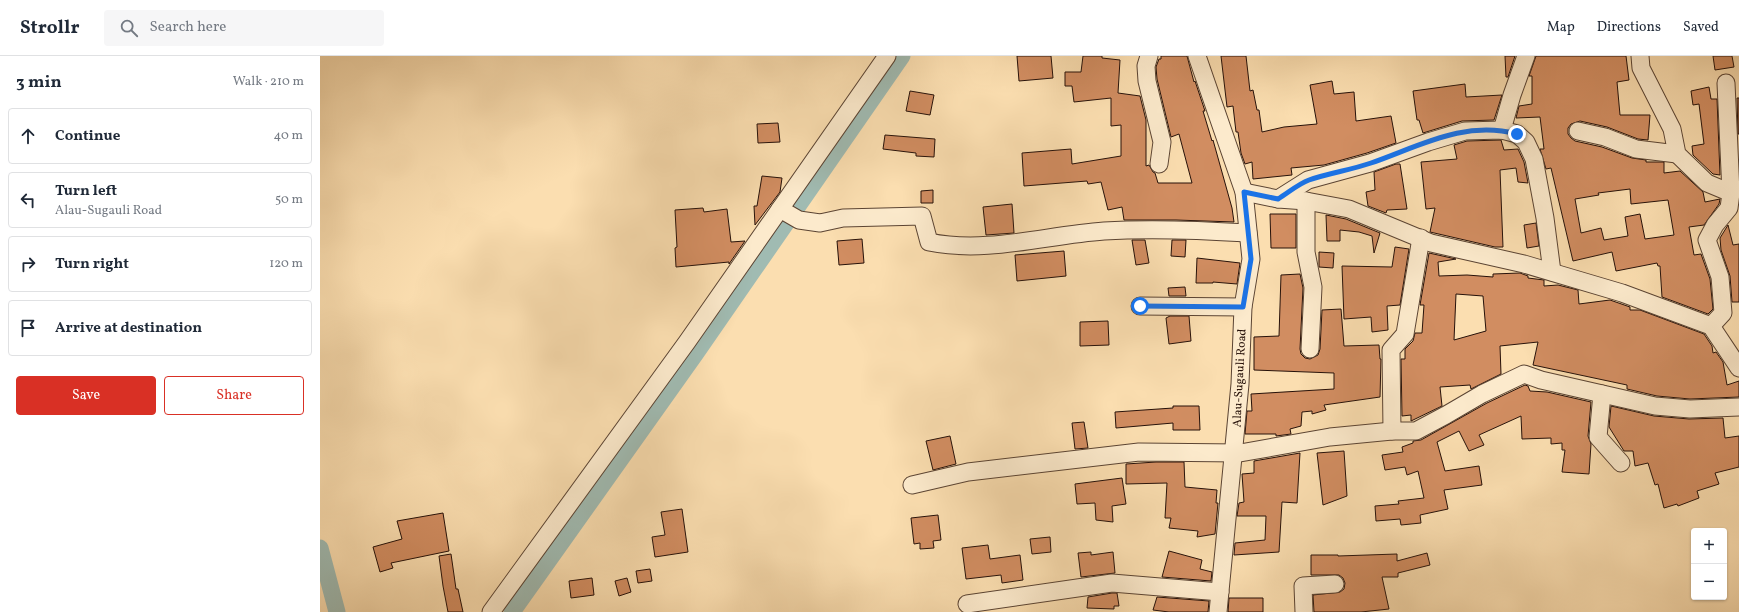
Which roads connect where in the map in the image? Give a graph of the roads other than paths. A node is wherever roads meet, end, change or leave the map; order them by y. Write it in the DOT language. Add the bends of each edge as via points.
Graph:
graph roads {
  1 [pos="887,56"];
  2 [pos="1149,56"];
  3 [pos="1196,56"];
  4 [pos="1526,56"];
  5 [pos="1640,56"];
  6 [pos="1726,84"];
  7 [pos="1502,130"];
  8 [pos="1578,131"];
  9 [pos="1677,154"];
  10 [pos="1159,164"];
  11 [pos="1244,192"];
  12 [pos="1731,193"];
  13 [pos="1278,199"];
  14 [pos="1306,202"];
  15 [pos="780,209"];
  16 [pos="1248,232"];
  17 [pos="1421,238"];
  18 [pos="1552,272"];
  19 [pos="1140,306"];
  20 [pos="1243,307"];
  21 [pos="1711,326"];
  22 [pos="1732,346"];
  23 [pos="1310,349"];
  24 [pos="1739,368"];
  25 [pos="1602,394"];
  26 [pos="1739,408"];
  27 [pos="1392,431"];
  28 [pos="1234,453"];
  29 [pos="1621,463"];
  30 [pos="912,485"];
  31 [pos="1335,584"];
  32 [pos="1220,592"];
  33 [pos="967,604"];
  34 [pos="491,612"];
  35 [pos="1218,612"];
  36 [pos="1304,612"];
  1 -- 15 [label="street"];
  2 -- 10 [label="street" via="1146,66 1147,81 1162,142"];
  3 -- 11 [label="street, Alau-Sugauli Road"];
  4 -- 7 [label="street"];
  5 -- 9 [label="street" via="1641,68 1672,129"];
  6 -- 12 [label="street"];
  7 -- 13 [label="street" via="1465,131 1428,142 1370,163 1308,180"];
  7 -- 18 [label="street" via="1517,134 1526,142 1534,159"];
  8 -- 9 [label="street" via="1605,137 1636,149"];
  9 -- 12 [label="street" via="1707,183"];
  11 -- 13 [label="street"];
  11 -- 16 [label="street, Alau-Sugauli Road"];
  12 -- 21 [label="street" via="1728,208 1707,240 1720,277 1723,313"];
  13 -- 14 [label="street"];
  14 -- 17 [label="street" via="1349,209"];
  14 -- 23 [label="street" via="1306,252 1313,287"];
  15 -- 16 [label="street" via="799,220 820,223 843,218 922,216 929,242 949,246 972,247 1104,231"];
  15 -- 34 [label="street"];
  16 -- 20 [label="street, Alau-Sugauli Road" via="1251,259"];
  17 -- 18 [label="street" via="1431,243"];
  17 -- 27 [label="street" via="1405,334 1391,350"];
  18 -- 21 [label="street" via="1622,293"];
  19 -- 20 [label="street"];
  20 -- 28 [label="street, Alau-Sugauli Road"];
  21 -- 22 [label="street"];
  22 -- 24 [label="street"];
  25 -- 26 [label="street" via="1655,406 1690,409"];
  25 -- 27 [label="street" via="1524,374 1416,431"];
  25 -- 29 [label="street" via="1598,437"];
  27 -- 28 [label="street" via="1330,437"];
  28 -- 30 [label="street" via="1139,452 968,472"];
  28 -- 32 [label="street, Alau-Sugauli Road"];
  31 -- 36 [label="street" via="1303,586"];
  32 -- 33 [label="street" via="1112,583"];
  32 -- 35 [label="street, Alau-Sugauli Road"];
}
